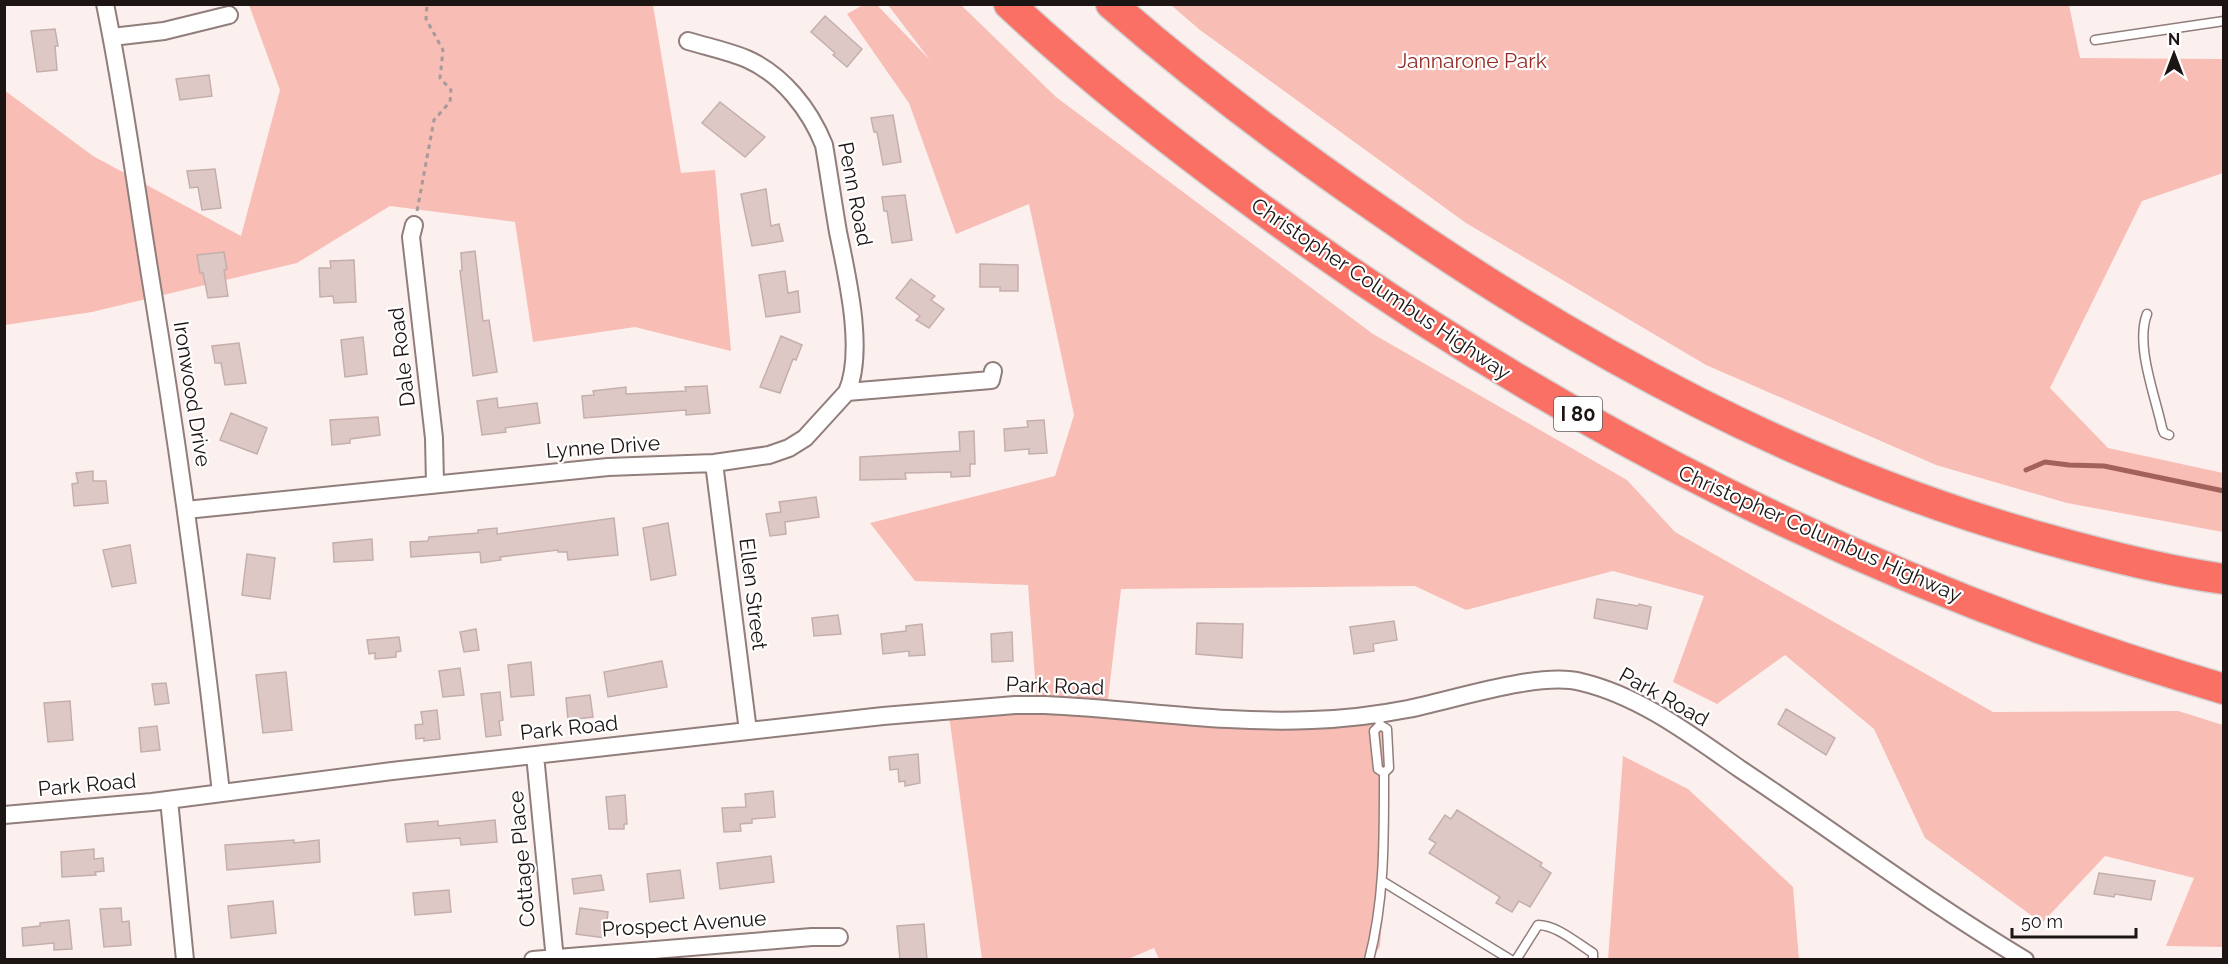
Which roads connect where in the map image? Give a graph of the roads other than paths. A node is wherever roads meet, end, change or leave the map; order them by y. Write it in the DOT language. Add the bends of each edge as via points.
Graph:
graph roads {
  1 [pos="105,4"];
  2 [pos="1010,4"];
  3 [pos="1111,4"];
  4 [pos="228,15"];
  5 [pos="2223,21"];
  6 [pos="112,38"];
  7 [pos="2095,40"];
  8 [pos="688,41"];
  9 [pos="414,225"];
  10 [pos="2147,314"];
  11 [pos="993,371"];
  12 [pos="847,392"];
  13 [pos="2169,435"];
  14 [pos="714,463"];
  15 [pos="435,484"];
  16 [pos="186,510"];
  17 [pos="2223,579"];
  18 [pos="2223,689"];
  19 [pos="1379,720"];
  20 [pos="748,731"];
  21 [pos="535,755"];
  22 [pos="221,793"];
  23 [pos="169,800"];
  24 [pos="4,815"];
  25 [pos="1382,881"];
  26 [pos="839,937"];
  27 [pos="1369,957"];
  28 [pos="555,958"];
  29 [pos="185,960"];
  30 [pos="532,960"];
  31 [pos="1379,960"];
  32 [pos="1514,960"];
  33 [pos="1593,960"];
  34 [pos="2025,960"];
  1 -- 6 [label="street, Ironwood Drive"];
  2 -- 18 [label="highway, Christopher Columbus Highway / I 80" via="1131,111 1301,239 1495,367 1614,435 1783,522 1982,607"];
  3 -- 17 [label="highway" via="1271,133 1430,246 1598,349 1721,415 1924,501 2092,552"];
  4 -- 6 [label="street" via="164,31"];
  5 -- 7 [label="lane"];
  6 -- 16 [label="street, Ironwood Drive"];
  8 -- 12 [label="street, Penn Road" via="765,69 806,108 816,124 824,145 852,308 853,370"];
  9 -- 15 [label="street, Dale Road" via="411,237 434,438"];
  10 -- 13 [label="lane" via="2143,348 2162,428"];
  11 -- 12 [label="street" via="991,380"];
  12 -- 14 [label="street, Lynne Drive" via="805,438 789,448"];
  14 -- 15 [label="street, Lynne Drive" via="608,466"];
  14 -- 20 [label="street, Ellen Street"];
  15 -- 16 [label="street, Lynne Drive"];
  16 -- 22 [label="street, Ironwood Drive"];
  19 -- 20 [label="street, Park Road" via="1233,721 1073,706 1015,705"];
  19 -- 25 [label="lane" via="1374,731 1378,769 1384,773"];
  19 -- 34 [label="street, Park Road" via="1522,683 1560,679 1606,689 1692,736"];
  20 -- 21 [label="street, Park Road"];
  21 -- 22 [label="street, Park Road"];
  21 -- 28 [label="street, Cottage Place"];
  22 -- 23 [label="street, Park Road"];
  23 -- 24 [label="street, Park Road"];
  23 -- 29 [label="street"];
  25 -- 27 [label="lane" via="1376,934"];
  25 -- 32 [label="lane"];
  26 -- 28 [label="street, Prospect Avenue"];
  27 -- 31 [label="lane"];
  28 -- 30 [label="street, Prospect Avenue"];
  32 -- 33 [label="lane" via="1538,925 1546,925 1593,953"];
}
